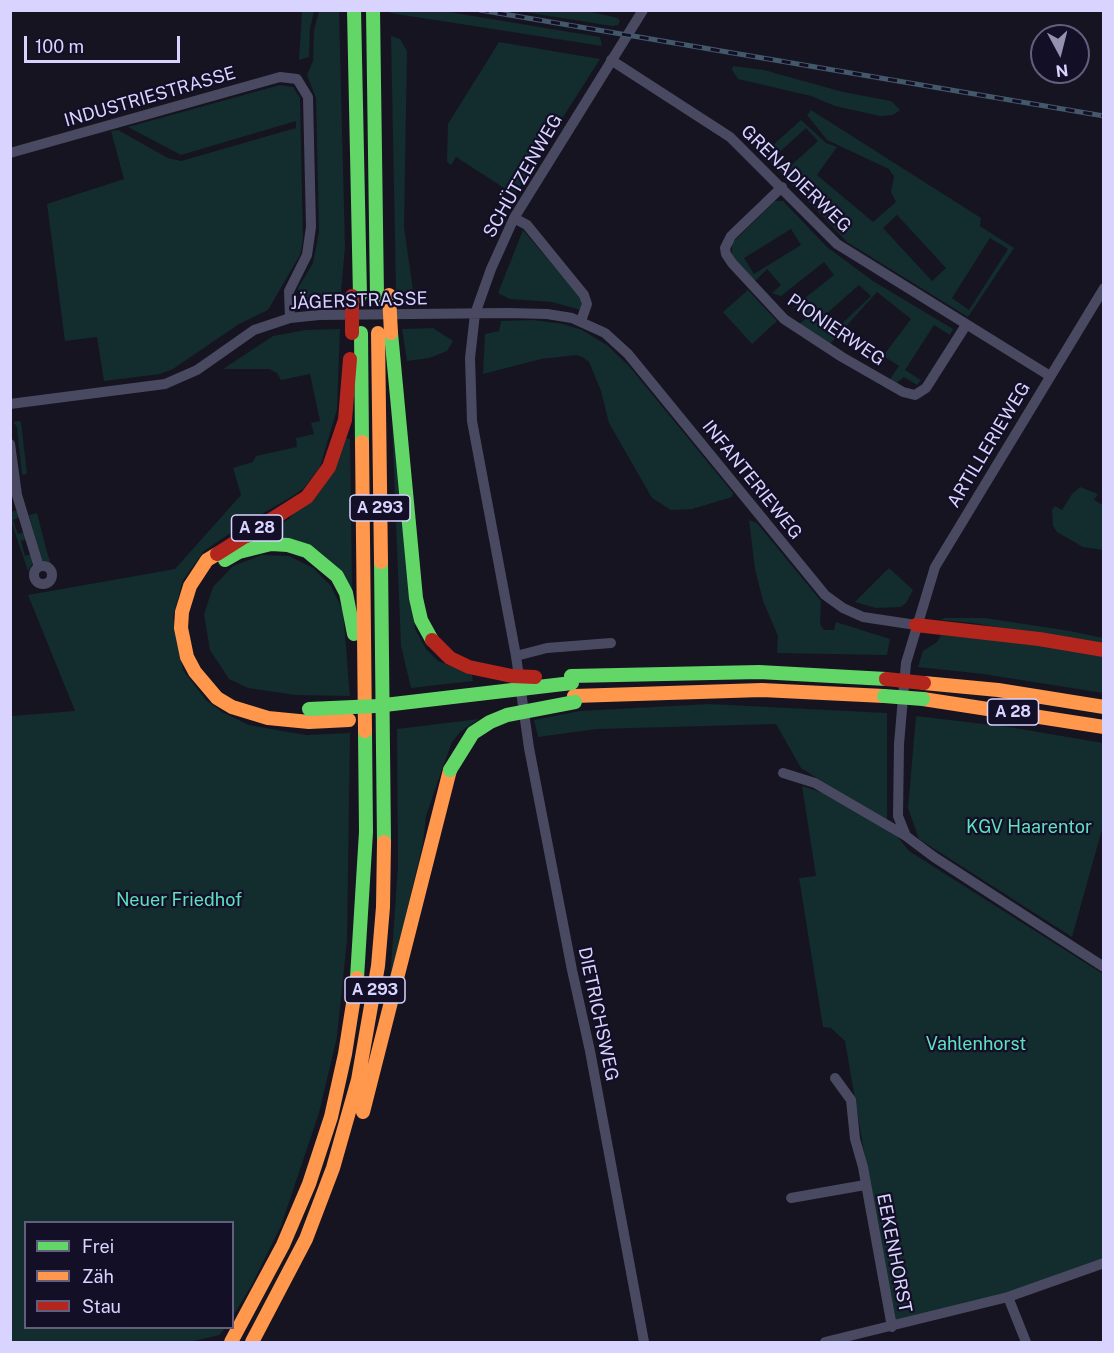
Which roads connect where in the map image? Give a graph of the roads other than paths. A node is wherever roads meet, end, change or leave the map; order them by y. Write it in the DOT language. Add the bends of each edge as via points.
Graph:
graph roads {
  1 [pos="354,10"];
  2 [pos="373,10"];
  3 [pos="643,10"];
  4 [pos="611,60"];
  5 [pos="10,153"];
  6 [pos="782,187"];
  7 [pos="514,218"];
  8 [pos="1104,288"];
  9 [pos="476,314"];
  10 [pos="290,318"];
  11 [pos="581,321"];
  12 [pos="966,325"];
  13 [pos="356,333"];
  14 [pos="384,333"];
  15 [pos="1050,376"];
  16 [pos="10,404"];
  17 [pos="10,444"];
  18 [pos="15,506"];
  19 [pos="39,567"];
  20 [pos="916,625"];
  21 [pos="610,643"];
  22 [pos="1104,650"];
  23 [pos="516,656"];
  24 [pos="652,675"];
  25 [pos="573,690"];
  26 [pos="521,691"];
  27 [pos="365,695"];
  28 [pos="1104,707"];
  29 [pos="309,716"];
  30 [pos="1104,727"];
  31 [pos="783,773"];
  32 [pos="906,837"];
  33 [pos="1104,967"];
  34 [pos="835,1078"];
  35 [pos="865,1185"];
  36 [pos="791,1198"];
  37 [pos="306,1239"];
  38 [pos="1104,1263"];
  39 [pos="1008,1297"];
  40 [pos="892,1327"];
  41 [pos="231,1342"];
  42 [pos="252,1342"];
  43 [pos="644,1342"];
  44 [pos="825,1342"];
  45 [pos="1026,1342"];
  1 -- 13 [label="main road, A 28, bridge" via="360,274"];
  2 -- 14 [label="main road, A 28, bridge" via="376,200 386,226"];
  3 -- 4 [label="street, SCHÜTZENWEG"];
  4 -- 6 [label="street, GRENADIERWEG" via="730,137"];
  4 -- 7 [label="street, SCHÜTZENWEG"];
  5 -- 10 [label="street, INDUSTRIESTRASSE" via="280,77 297,79 308,97 311,227 307,255 289,291"];
  6 -- 12 [label="street, GRENADIERWEG" via="837,244"];
  6 -- 12 [label="street, PIONIERWEG" via="731,236 725,248 732,263 784,319 852,363 915,395 926,388"];
  7 -- 9 [label="street, SCHÜTZENWEG"];
  7 -- 11 [label="street" via="527,225 584,295 587,304"];
  8 -- 15 [label="street, ARTILLERIEWEG"];
  9 -- 10 [label="street, JÄGERSTRASSE"];
  9 -- 11 [label="street, INFANTERIEWEG" via="547,314"];
  9 -- 23 [label="street, SCHÜTZENWEG" via="470,358 472,421"];
  10 -- 16 [label="street, JÄGERSTRASSE" via="254,330 197,370 165,384"];
  11 -- 20 [label="street, INFANTERIEWEG" via="604,333 628,354 825,595 863,617"];
  12 -- 15 [label="street, GRENADIERWEG"];
  13 -- 27 [label="main road, A 293"];
  13 -- 29 [label="main road, A 28" via="345,420 329,467 307,497 207,560 190,586 182,612 188,657 217,698 248,713"];
  14 -- 25 [label="main road, A 28, bridge" via="421,620 432,640 450,658 480,670"];
  14 -- 37 [label="main road, A 293" via="383,907 370,1023 358,1080 333,1168"];
  15 -- 20 [label="street, ARTILLERIEWEG" via="939,558"];
  17 -- 18 [label="street"];
  18 -- 19 [label="street"];
  20 -- 22 [label="main road"];
  20 -- 32 [label="street, ARTILLERIEWEG" via="906,663 899,744 898,816"];
  21 -- 23 [label="street" via="547,648"];
  23 -- 26 [label="street, SCHÜTZENWEG"];
  24 -- 25 [label="main road, A 293"];
  24 -- 28 [label="main road, A 28, bridge" via="770,672 886,679 998,690"];
  25 -- 29 [label="main road, A 293, bridge" via="376,706"];
  25 -- 30 [label="main road, A 28, bridge" via="610,695 762,690 884,696"];
  25 -- 37 [label="main road, A 28, bridge" via="490,722 473,733 450,770 361,1121 330,1204"];
  26 -- 43 [label="street, DIETRICHSWEG"];
  27 -- 29 [label="main road, A 293" via="356,672 351,609 337,576 307,551 288,545 271,544 239,552 213,571 198,597 193,621 201,662 231,694"];
  27 -- 41 [label="main road, A 293" via="363,909 345,1054 331,1117 309,1184 283,1245"];
  31 -- 32 [label="street" via="814,783"];
  32 -- 33 [label="street"];
  34 -- 35 [label="street, EEKENHORST" via="851,1100"];
  35 -- 36 [label="street, EEKENHORST"];
  35 -- 40 [label="street, EEKENHORST"];
  37 -- 42 [label="main road, A 293"];
  38 -- 39 [label="street"];
  39 -- 40 [label="street"];
  39 -- 45 [label="street"];
  40 -- 44 [label="street"];
}
